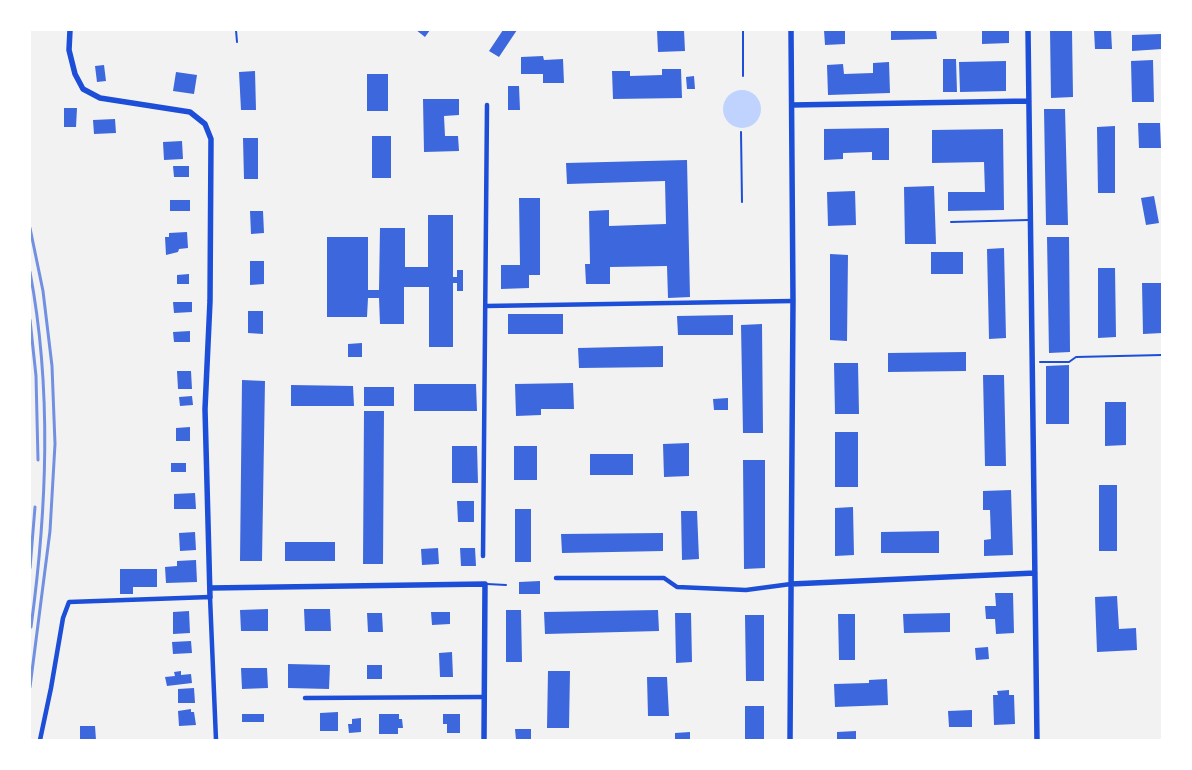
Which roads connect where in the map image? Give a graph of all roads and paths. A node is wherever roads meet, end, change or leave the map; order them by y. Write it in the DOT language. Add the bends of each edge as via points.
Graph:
graph roads {
  1 [pos="70,30"];
  2 [pos="236,30"];
  3 [pos="743,30"];
  4 [pos="792,30"];
  5 [pos="1028,30"];
  6 [pos="237,42"];
  7 [pos="743,76"];
  8 [pos="1029,101"];
  9 [pos="792,105"];
  10 [pos="487,106"];
  11 [pos="741,132"];
  12 [pos="742,202"];
  13 [pos="1030,220"];
  14 [pos="951,222"];
  15 [pos="793,302"];
  16 [pos="486,306"];
  17 [pos="1162,355"];
  18 [pos="1032,362"];
  19 [pos="483,556"];
  20 [pos="1035,574"];
  21 [pos="556,578"];
  22 [pos="485,584"];
  23 [pos="792,584"];
  24 [pos="506,585"];
  25 [pos="210,588"];
  26 [pos="210,596"];
  27 [pos="484,697"];
  28 [pos="305,698"];
  29 [pos="40,740"];
  30 [pos="216,740"];
  31 [pos="484,740"];
  32 [pos="790,740"];
  33 [pos="1037,740"];
  1 -- 25 [label="street" via="69,50 75,74 84,89 100,98 190,112 205,124 211,139 210,301 204,409"];
  2 -- 6 [label="path"];
  3 -- 7 [label="path"];
  4 -- 9 [label="street"];
  5 -- 8 [label="street"];
  8 -- 9 [label="street"];
  8 -- 13 [label="street"];
  9 -- 15 [label="street"];
  10 -- 16 [label="street"];
  11 -- 12 [label="path"];
  13 -- 14 [label="lane"];
  13 -- 18 [label="street"];
  15 -- 16 [label="street"];
  15 -- 23 [label="street"];
  16 -- 19 [label="street"];
  17 -- 18 [label="path" via="1076,357 1070,362"];
  18 -- 20 [label="street"];
  20 -- 23 [label="street"];
  20 -- 33 [label="street"];
  21 -- 23 [label="street" via="664,578 676,587 746,590"];
  22 -- 24 [label="lane"];
  22 -- 25 [label="street"];
  22 -- 27 [label="street"];
  23 -- 32 [label="street"];
  25 -- 26 [label="street"];
  26 -- 29 [label="street" via="69,602 63,618"];
  26 -- 30 [label="street"];
  27 -- 28 [label="street"];
  27 -- 31 [label="street"];
}
